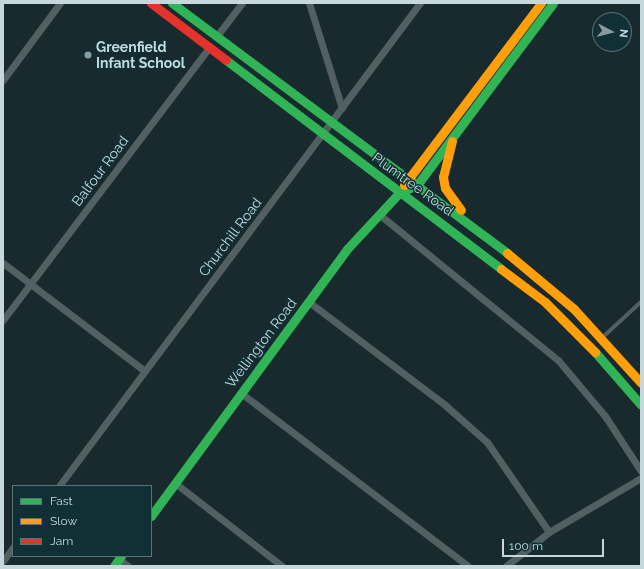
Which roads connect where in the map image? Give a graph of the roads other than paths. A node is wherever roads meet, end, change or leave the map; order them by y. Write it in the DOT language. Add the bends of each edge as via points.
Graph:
graph roads {
  1 [pos="60,3"];
  2 [pos="151,3"];
  3 [pos="172,3"];
  4 [pos="242,3"];
  5 [pos="309,3"];
  6 [pos="420,3"];
  7 [pos="541,3"];
  8 [pos="553,3"];
  9 [pos="217,36"];
  10 [pos="210,46"];
  11 [pos="3,80"];
  12 [pos="342,108"];
  13 [pos="332,123"];
  14 [pos="324,135"];
  15 [pos="452,140"];
  16 [pos="407,177"];
  17 [pos="417,185"];
  18 [pos="400,192"];
  19 [pos="380,215"];
  20 [pos="477,228"];
  21 [pos="3,263"];
  22 [pos="31,283"];
  23 [pos="309,302"];
  24 [pos="641,302"];
  25 [pos="3,320"];
  26 [pos="601,338"];
  27 [pos="591,347"];
  28 [pos="144,371"];
  29 [pos="641,384"];
  30 [pos="241,393"];
  31 [pos="641,405"];
  32 [pos="641,471"];
  33 [pos="641,478"];
  34 [pos="175,483"];
  35 [pos="60,485"];
  36 [pos="152,515"];
  37 [pos="549,532"];
  38 [pos="12,548"];
  39 [pos="118,560"];
  40 [pos="3,561"];
  41 [pos="128,566"];
  42 [pos="282,566"];
  43 [pos="468,566"];
  44 [pos="506,566"];
  1 -- 11 [label="street"];
  2 -- 10 [label="main road, Plumtree Road"];
  3 -- 9 [label="main road, Plumtree Road"];
  4 -- 9 [label="street, Balfour Road"];
  5 -- 12 [label="street"];
  6 -- 12 [label="street, Churchill Road"];
  7 -- 16 [label="main road"];
  8 -- 15 [label="main road"];
  9 -- 10 [label="street, Balfour Road"];
  9 -- 13 [label="main road, Plumtree Road"];
  10 -- 14 [label="main road, Plumtree Road"];
  10 -- 22 [label="street, Balfour Road"];
  12 -- 13 [label="street, Churchill Road"];
  13 -- 14 [label="street, Churchill Road"];
  13 -- 16 [label="main road, Plumtree Road"];
  14 -- 18 [label="main road, Plumtree Road"];
  14 -- 28 [label="street, Churchill Road"];
  15 -- 17 [label="main road"];
  15 -- 20 [label="main road" via="444,164 445,188"];
  16 -- 17 [label="main road, Plumtree Road"];
  16 -- 18 [label="main road"];
  17 -- 18 [label="main road"];
  17 -- 20 [label="main road, Plumtree Road"];
  18 -- 19 [label="main road, Wellington Road"];
  18 -- 27 [label="main road, Plumtree Road" via="545,302"];
  19 -- 23 [label="main road, Wellington Road" via="347,249"];
  19 -- 32 [label="street" via="558,360 605,416"];
  20 -- 26 [label="main road, Plumtree Road" via="558,295"];
  21 -- 22 [label="street"];
  22 -- 25 [label="street, Balfour Road"];
  22 -- 28 [label="street"];
  23 -- 30 [label="main road, Wellington Road"];
  23 -- 37 [label="street" via="444,405 487,442"];
  24 -- 26 [label="lane"];
  26 -- 27 [label="lane"];
  26 -- 29 [label="main road, Plumtree Road"];
  27 -- 31 [label="main road, Plumtree Road"];
  28 -- 35 [label="street, Churchill Road"];
  30 -- 34 [label="main road, Wellington Road"];
  30 -- 43 [label="street"];
  33 -- 37 [label="street"];
  34 -- 36 [label="main road, Wellington Road"];
  34 -- 42 [label="street"];
  37 -- 44 [label="street"];
  38 -- 40 [label="street"];
  39 -- 41 [label="street"];
}
